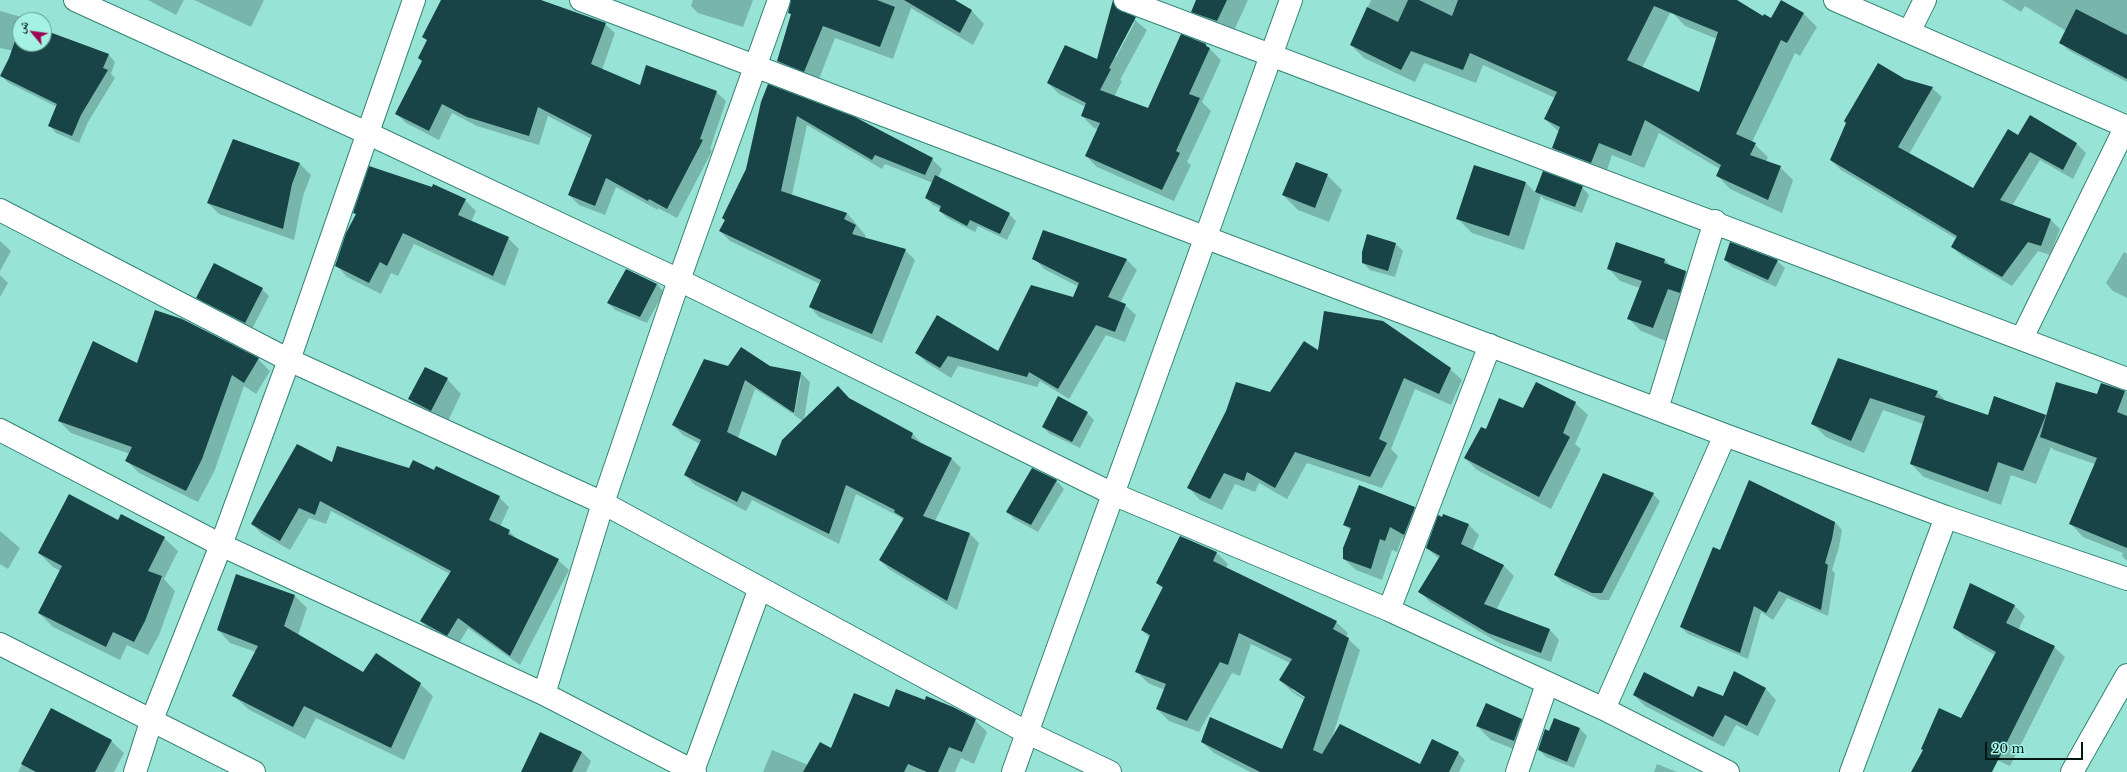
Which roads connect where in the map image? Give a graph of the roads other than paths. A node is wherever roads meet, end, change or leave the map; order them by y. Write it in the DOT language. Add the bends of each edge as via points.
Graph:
graph roads {
  1 [pos="75,0"];
  2 [pos="414,0"];
  3 [pos="581,0"];
  4 [pos="779,0"];
  5 [pos="1126,0"];
  6 [pos="1291,0"];
  7 [pos="1835,0"];
  8 [pos="1925,0"];
  9 [pos="1909,32"];
  10 [pos="1272,56"];
  11 [pos="755,66"];
  12 [pos="2127,126"];
  13 [pos="367,133"];
  14 [pos="0,210"];
  15 [pos="1715,221"];
  16 [pos="1205,237"];
  17 [pos="679,280"];
  18 [pos="2022,338"];
  19 [pos="1490,345"];
  20 [pos="289,360"];
  21 [pos="2127,379"];
  22 [pos="1657,409"];
  23 [pos="0,430"];
  24 [pos="1725,435"];
  25 [pos="1113,494"];
  26 [pos="603,503"];
  27 [pos="1946,517"];
  28 [pos="221,545"];
  29 [pos="2127,579"];
  30 [pos="760,588"];
  31 [pos="1389,610"];
  32 [pos="0,644"];
  33 [pos="2127,674"];
  34 [pos="1547,684"];
  35 [pos="544,694"];
  36 [pos="1604,709"];
  37 [pos="151,722"];
  38 [pos="1026,732"];
  39 [pos="135,772"];
  40 [pos="254,772"];
  41 [pos="694,772"];
  42 [pos="1013,772"];
  43 [pos="1110,772"];
  44 [pos="1517,772"];
  45 [pos="1728,772"];
  46 [pos="1851,772"];
  47 [pos="2072,772"];
  1 -- 13 [label="street"];
  2 -- 13 [label="street"];
  3 -- 11 [label="street"];
  4 -- 11 [label="street"];
  5 -- 10 [label="street"];
  6 -- 10 [label="street"];
  7 -- 9 [label="street"];
  8 -- 9 [label="street"];
  9 -- 12 [label="street"];
  10 -- 15 [label="street"];
  10 -- 16 [label="street"];
  11 -- 16 [label="street"];
  11 -- 17 [label="street"];
  12 -- 18 [label="street"];
  13 -- 17 [label="street"];
  13 -- 20 [label="street"];
  14 -- 20 [label="street"];
  15 -- 18 [label="street"];
  15 -- 22 [label="street"];
  16 -- 19 [label="street"];
  16 -- 25 [label="street"];
  17 -- 25 [label="street"];
  17 -- 26 [label="street"];
  18 -- 21 [label="street"];
  19 -- 22 [label="street"];
  19 -- 31 [label="street"];
  20 -- 26 [label="street"];
  20 -- 28 [label="street"];
  22 -- 24 [label="street"];
  23 -- 28 [label="street"];
  24 -- 27 [label="street"];
  24 -- 36 [label="street"];
  25 -- 31 [label="street"];
  25 -- 38 [label="street"];
  26 -- 30 [label="street"];
  26 -- 35 [label="street"];
  27 -- 29 [label="street"];
  27 -- 46 [label="street"];
  28 -- 35 [label="street"];
  28 -- 37 [label="street"];
  30 -- 38 [label="street"];
  30 -- 41 [label="street"];
  31 -- 34 [label="street"];
  32 -- 37 [label="street"];
  33 -- 47 [label="street"];
  34 -- 36 [label="street"];
  34 -- 44 [label="street"];
  35 -- 41 [label="street"];
  36 -- 45 [label="street"];
  37 -- 39 [label="street"];
  37 -- 40 [label="street"];
  38 -- 42 [label="street"];
  38 -- 43 [label="street"];
}
